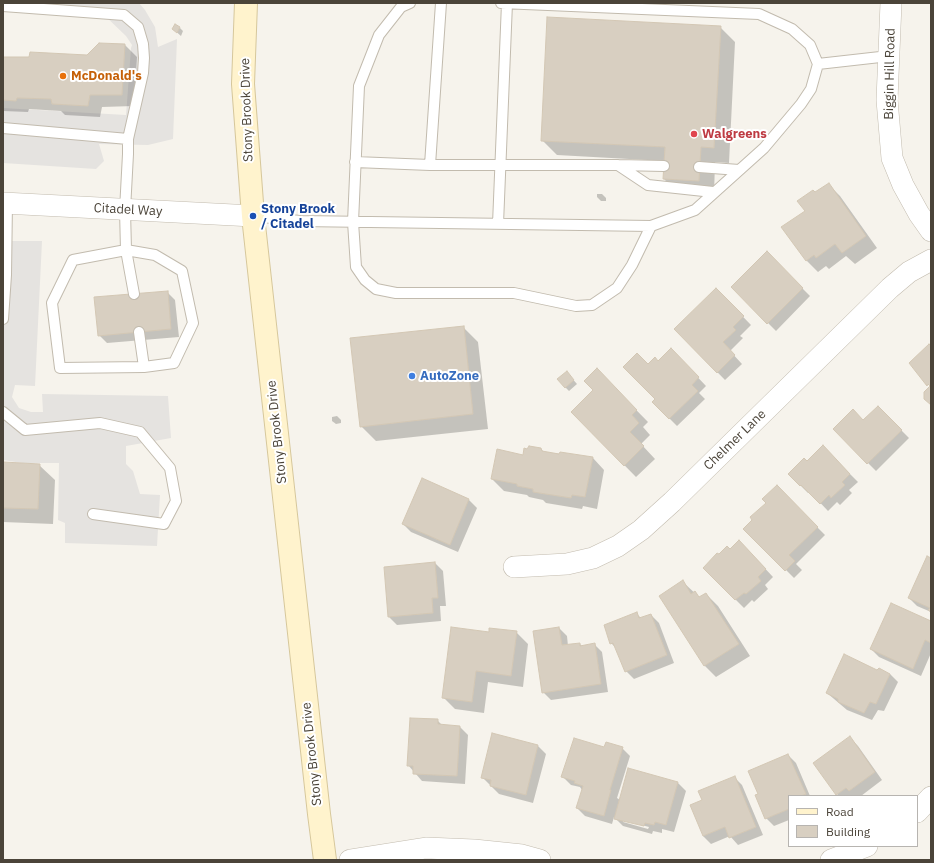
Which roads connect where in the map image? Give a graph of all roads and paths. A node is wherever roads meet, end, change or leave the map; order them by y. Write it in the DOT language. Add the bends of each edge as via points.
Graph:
graph roads {
  1 [pos="246,3"];
  2 [pos="410,3"];
  3 [pos="441,3"];
  4 [pos="501,3"];
  5 [pos="507,3"];
  6 [pos="891,3"];
  7 [pos="3,6"];
  8 [pos="889,56"];
  9 [pos="818,64"];
  10 [pos="3,128"];
  11 [pos="128,139"];
  12 [pos="355,162"];
  13 [pos="501,164"];
  14 [pos="430,165"];
  15 [pos="618,165"];
  16 [pos="664,166"];
  17 [pos="699,167"];
  18 [pos="739,170"];
  19 [pos="713,192"];
  20 [pos="5,203"];
  21 [pos="125,210"];
  22 [pos="253,216"];
  23 [pos="353,222"];
  24 [pos="498,224"];
  25 [pos="652,226"];
  26 [pos="931,231"];
  27 [pos="126,250"];
  28 [pos="931,260"];
  29 [pos="134,294"];
  30 [pos="3,319"];
  31 [pos="139,332"];
  32 [pos="144,367"];
  33 [pos="3,412"];
  34 [pos="93,514"];
  35 [pos="514,567"];
  36 [pos="931,797"];
  37 [pos="918,811"];
  38 [pos="864,847"];
  39 [pos="325,860"];
  40 [pos="350,860"];
  41 [pos="540,860"];
  42 [pos="831,860"];
  1 -- 22 [label="street, Stony Brook Drive" via="243,84"];
  2 -- 12 [label="lane" via="401,7 379,35 359,86"];
  3 -- 14 [label="lane"];
  4 -- 5 [label="lane"];
  5 -- 9 [label="lane" via="759,14 792,29 810,44"];
  5 -- 13 [label="lane"];
  6 -- 8 [label="street, Biggin Hill Road"];
  7 -- 11 [label="lane" via="124,15 138,27 143,44 143,73"];
  8 -- 9 [label="lane"];
  8 -- 26 [label="street, Biggin Hill Road" via="887,100 892,158 906,190"];
  9 -- 18 [label="lane" via="811,89 802,104 764,148"];
  10 -- 11 [label="lane"];
  11 -- 21 [label="lane"];
  12 -- 14 [label="lane"];
  12 -- 23 [label="lane"];
  13 -- 14 [label="lane"];
  13 -- 15 [label="lane"];
  13 -- 24 [label="lane"];
  15 -- 16 [label="lane"];
  15 -- 19 [label="lane" via="648,185"];
  17 -- 18 [label="lane"];
  18 -- 19 [label="lane"];
  19 -- 25 [label="lane" via="695,210"];
  20 -- 21 [label="street, Citadel Way"];
  20 -- 30 [label="lane" via="6,276"];
  21 -- 22 [label="street, Citadel Way"];
  21 -- 27 [label="lane"];
  22 -- 23 [label="lane" via="300,221"];
  22 -- 39 [label="street, Stony Brook Drive"];
  23 -- 24 [label="lane"];
  23 -- 25 [label="lane" via="356,267 365,280 376,288 396,292 514,294 576,306 592,305 617,288"];
  24 -- 25 [label="lane"];
  27 -- 29 [label="lane"];
  27 -- 32 [label="lane" via="155,254 182,271 193,323 174,364"];
  27 -- 32 [label="lane" via="73,260 52,303 60,368"];
  28 -- 35 [label="street, Chelmer Lane" via="909,272 890,288 641,530 618,546 593,558 567,564"];
  31 -- 32 [label="lane"];
  33 -- 34 [label="lane" via="25,430 100,423 140,432 170,468 176,500 164,524"];
  36 -- 37 [label="street"];
  38 -- 42 [label="street"];
  40 -- 41 [label="street" via="426,848 474,850"];
}
